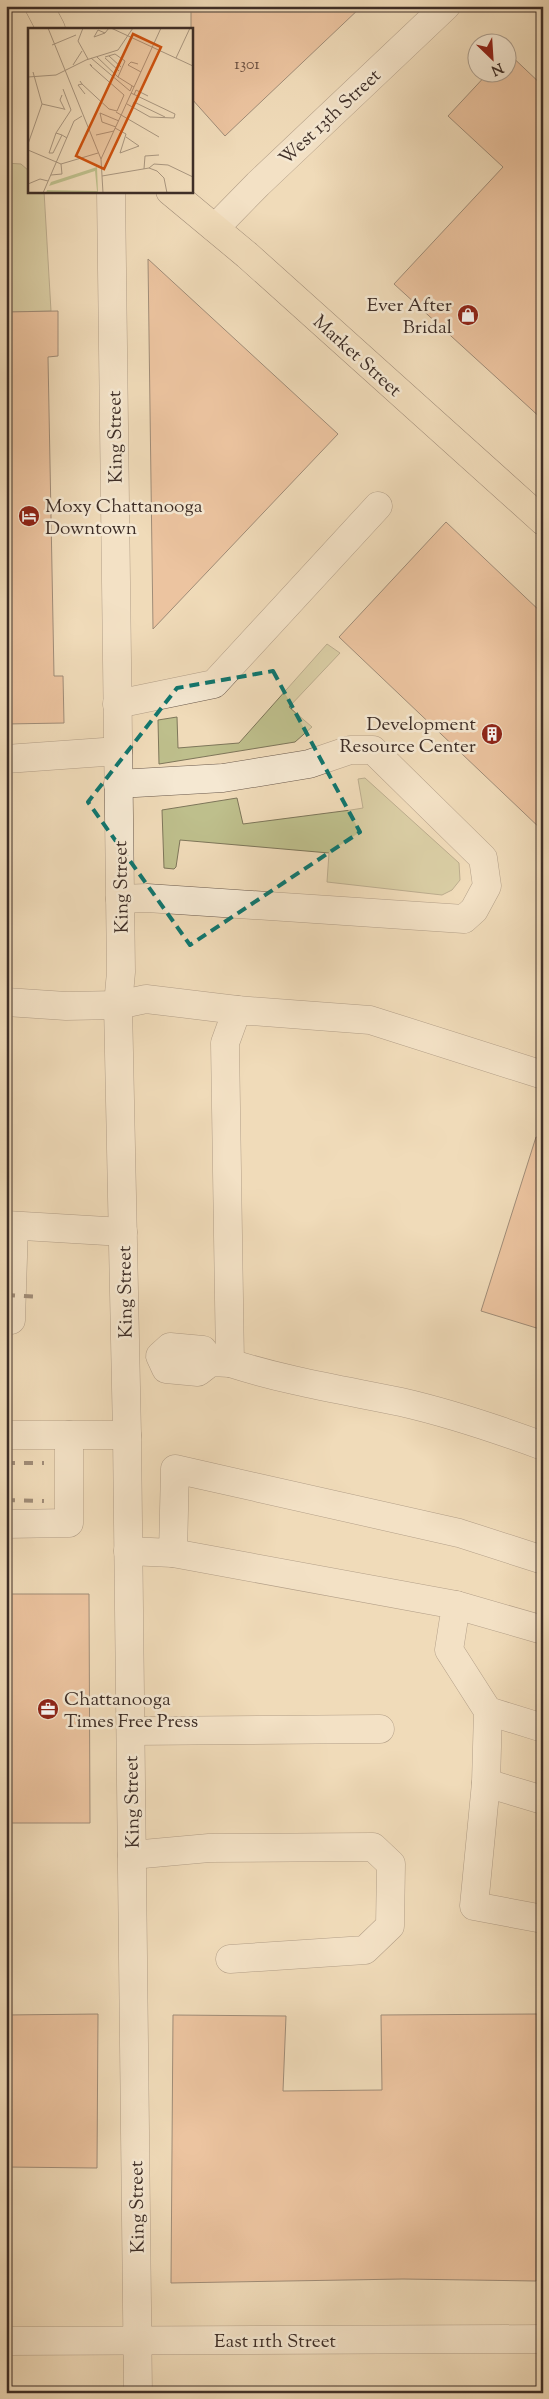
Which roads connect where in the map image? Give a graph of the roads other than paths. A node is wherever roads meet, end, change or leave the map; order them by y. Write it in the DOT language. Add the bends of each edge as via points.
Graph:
graph roads {
  1 [pos="39,6"];
  2 [pos="446,6"];
  3 [pos="50,28"];
  4 [pos="110,192"];
  5 [pos="171,192"];
  6 [pos="215,228"];
  7 [pos="378,506"];
  8 [pos="543,521"];
  9 [pos="117,704"];
  10 [pos="118,751"];
  11 [pos="6,759"];
  12 [pos="118,784"];
  13 [pos="120,899"];
  14 [pos="6,1002"];
  15 [pos="118,1005"];
  16 [pos="237,1010"];
  17 [pos="543,1075"];
  18 [pos="10,1226"];
  19 [pos="123,1232"];
  20 [pos="6,1320"];
  21 [pos="126,1355"];
  22 [pos="221,1362"];
  23 [pos="6,1435"];
  24 [pos="69,1435"];
  25 [pos="127,1435"];
  26 [pos="543,1446"];
  27 [pos="6,1524"];
  28 [pos="128,1551"];
  29 [pos="173,1553"];
  30 [pos="543,1560"];
  31 [pos="456,1605"];
  32 [pos="543,1630"];
  33 [pos="488,1711"];
  34 [pos="543,1728"];
  35 [pos="131,1730"];
  36 [pos="380,1730"];
  37 [pos="486,1783"];
  38 [pos="543,1800"];
  39 [pos="132,1855"];
  40 [pos="543,1919"];
  41 [pos="230,1959"];
  42 [pos="543,2339"];
  43 [pos="6,2341"];
  44 [pos="138,2341"];
  45 [pos="138,2393"];
  1 -- 3 [label="main road"];
  2 -- 6 [label="street, West 13th Street"];
  4 -- 9 [label="street, King Street"];
  5 -- 6 [label="main road, Market Street"];
  6 -- 8 [label="main road, Market Street"];
  7 -- 9 [label="street" via="214,684"];
  9 -- 10 [label="street, King Street"];
  10 -- 11 [label="street"];
  10 -- 12 [label="street, King Street"];
  12 -- 13 [label="street, King Street"];
  12 -- 13 [label="street" via="223,778 309,764 350,750 373,750 483,858 487,886 474,910 464,919 147,898"];
  13 -- 15 [label="street, King Street"];
  14 -- 15 [label="street"];
  15 -- 16 [label="street" via="146,999"];
  15 -- 19 [label="street, King Street"];
  16 -- 17 [label="street" via="370,1020"];
  16 -- 22 [label="street" via="225,1043"];
  18 -- 19 [label="street"];
  18 -- 20 [label="street" via="11,1320"];
  19 -- 21 [label="street, King Street"];
  21 -- 22 [label="street" via="160,1356 170,1347 203,1350"];
  21 -- 25 [label="street, King Street"];
  22 -- 26 [label="street" via="266,1375 403,1403"];
  23 -- 24 [label="street"];
  24 -- 25 [label="street"];
  24 -- 27 [label="street" via="69,1523"];
  25 -- 28 [label="street, King Street"];
  28 -- 29 [label="street"];
  28 -- 35 [label="street, King Street"];
  29 -- 30 [label="street" via="175,1469 459,1533"];
  29 -- 31 [label="street"];
  31 -- 32 [label="street"];
  31 -- 33 [label="street" via="449,1650"];
  33 -- 34 [label="street"];
  33 -- 37 [label="street"];
  35 -- 36 [label="street"];
  35 -- 39 [label="street, King Street"];
  37 -- 38 [label="street"];
  37 -- 40 [label="street" via="474,1906"];
  39 -- 41 [label="street" via="209,1848 373,1847 390,1864 390,1926 364,1950"];
  39 -- 44 [label="street, King Street"];
  42 -- 44 [label="street, East 11th Street"];
  43 -- 44 [label="street, East 11th Street"];
  44 -- 45 [label="street, King Street"];
}
